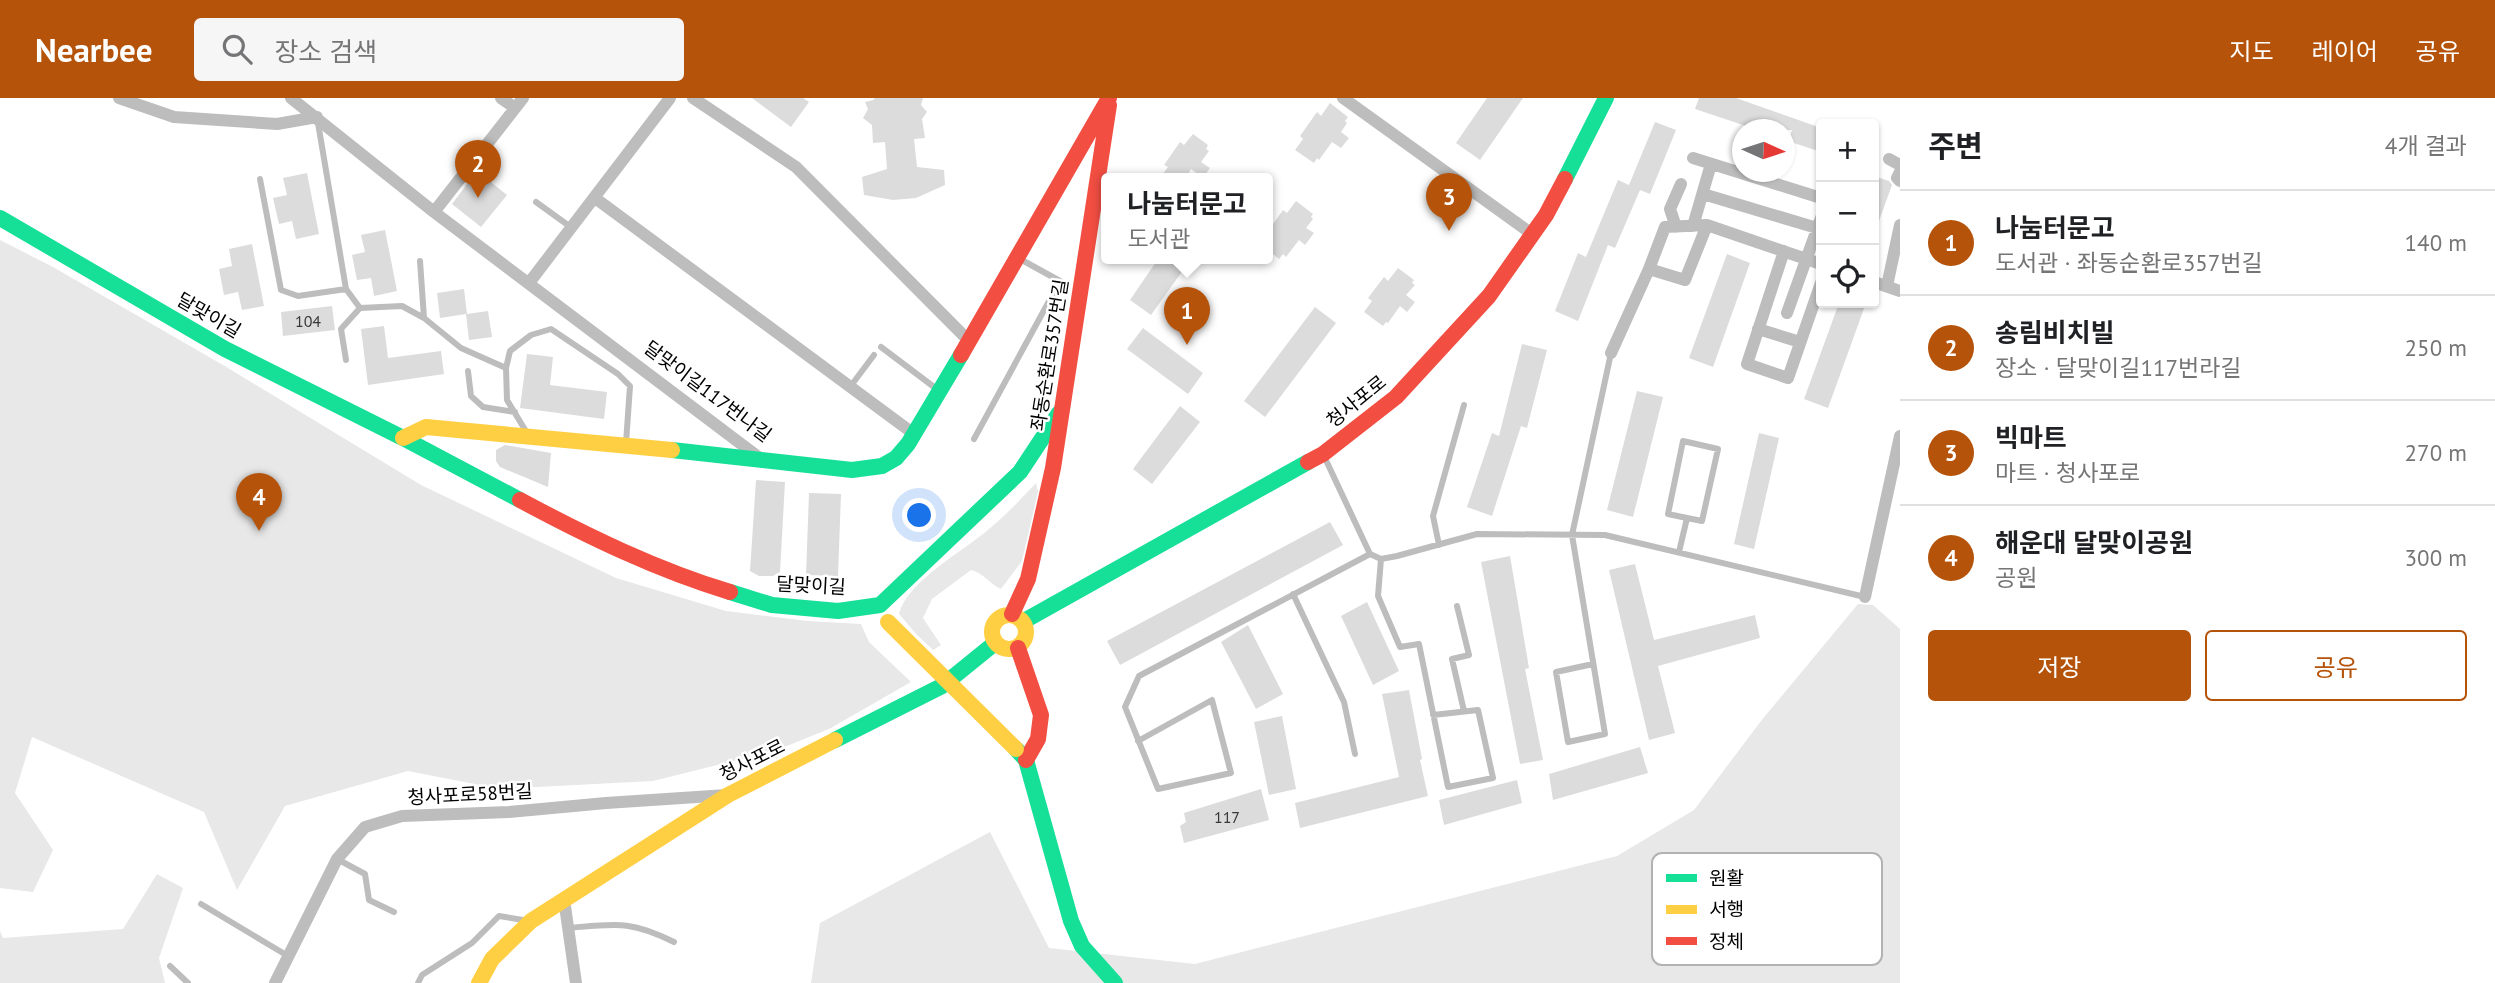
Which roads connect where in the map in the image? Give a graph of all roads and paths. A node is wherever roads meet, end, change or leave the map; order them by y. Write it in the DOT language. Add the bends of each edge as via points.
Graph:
graph roads {
  1 [pos="119,98"];
  2 [pos="291,98"];
  3 [pos="501,98"];
  4 [pos="670,98"];
  5 [pos="694,98"];
  6 [pos="1110,98"];
  7 [pos="1343,98"];
  8 [pos="1606,98"];
  9 [pos="519,103"];
  10 [pos="317,117"];
  11 [pos="1693,158"];
  12 [pos="1711,164"];
  13 [pos="1900,172"];
  14 [pos="260,179"];
  15 [pos="1900,181"];
  16 [pos="1681,184"];
  17 [pos="1703,194"];
  18 [pos="1816,196"];
  19 [pos="595,198"];
  20 [pos="536,202"];
  21 [pos="434,212"];
  22 [pos="0,218"];
  23 [pos="1816,222"];
  24 [pos="1707,225"];
  25 [pos="1900,225"];
  26 [pos="1693,226"];
  27 [pos="1676,227"];
  28 [pos="572,228"];
  29 [pos="1816,230"];
  30 [pos="1532,234"];
  31 [pos="1784,251"];
  32 [pos="1018,258"];
  33 [pos="1805,258"];
  34 [pos="420,261"];
  35 [pos="1816,262"];
  36 [pos="1649,269"];
  37 [pos="529,283"];
  38 [pos="1879,284"];
  39 [pos="1887,286"];
  40 [pos="346,289"];
  41 [pos="1900,290"];
  42 [pos="1816,297"];
  43 [pos="360,308"];
  44 [pos="1787,313"];
  45 [pos="424,318"];
  46 [pos="1758,329"];
  47 [pos="969,341"];
  48 [pos="1800,342"];
  49 [pos="881,347"];
  50 [pos="1611,353"];
  51 [pos="874,355"];
  52 [pos="346,359"];
  53 [pos="506,368"];
  54 [pos="468,371"];
  55 [pos="850,387"];
  56 [pos="939,391"];
  57 [pos="1464,405"];
  58 [pos="1063,406"];
  59 [pos="515,412"];
  60 [pos="914,434"];
  61 [pos="528,435"];
  62 [pos="1900,436"];
  63 [pos="403,438"];
  64 [pos="974,439"];
  65 [pos="625,445"];
  66 [pos="1323,454"];
  67 [pos="761,459"];
  68 [pos="1687,518"];
  69 [pos="1572,535"];
  70 [pos="1438,545"];
  71 [pos="1679,552"];
  72 [pos="1370,554"];
  73 [pos="1381,559"];
  74 [pos="1293,594"];
  75 [pos="1865,597"];
  76 [pos="880,605"];
  77 [pos="1457,606"];
  78 [pos="1018,617"];
  79 [pos="995,643"];
  80 [pos="1018,648"];
  81 [pos="1593,664"];
  82 [pos="1464,711"];
  83 [pos="1433,715"];
  84 [pos="1138,741"];
  85 [pos="1021,754"];
  86 [pos="1355,754"];
  87 [pos="728,795"];
  88 [pos="337,859"];
  89 [pos="564,899"];
  90 [pos="201,904"];
  91 [pos="394,912"];
  92 [pos="531,921"];
  93 [pos="568,928"];
  94 [pos="674,942"];
  95 [pos="288,956"];
  96 [pos="170,966"];
  97 [pos="188,983"];
  98 [pos="275,983"];
  99 [pos="418,983"];
  100 [pos="479,983"];
  101 [pos="576,983"];
  102 [pos="1115,983"];
  1 -- 10 [label="street" via="174,117 277,124"];
  2 -- 10 [label="street, 달맞이길117번나길"];
  3 -- 9 [label="street"];
  4 -- 19 [label="street"];
  5 -- 47 [label="street" via="796,167"];
  6 -- 32 [label="street, 달맞이길117번나길"];
  6 -- 58 [label="street, 좌동순환로357번길"];
  7 -- 30 [label="street"];
  8 -- 30 [label="street, 청사포로"];
  9 -- 21 [label="street"];
  10 -- 21 [label="street, 달맞이길117번나길"];
  10 -- 40 [label="lane"];
  11 -- 12 [label="street"];
  12 -- 17 [label="street"];
  12 -- 18 [label="street"];
  13 -- 15 [label="street"];
  14 -- 40 [label="lane" via="281,290 298,296"];
  16 -- 27 [label="street" via="1670,209"];
  17 -- 23 [label="street"];
  17 -- 26 [label="street"];
  19 -- 28 [label="street"];
  19 -- 55 [label="street"];
  20 -- 28 [label="lane"];
  21 -- 37 [label="street, 달맞이길117번나길"];
  22 -- 63 [label="street, 달맞이길" via="225,349"];
  24 -- 26 [label="street"];
  24 -- 31 [label="street"];
  24 -- 36 [label="street" via="1685,280"];
  25 -- 39 [label="street"];
  26 -- 27 [label="street"];
  27 -- 36 [label="street" via="1665,227"];
  28 -- 37 [label="street"];
  29 -- 33 [label="street"];
  30 -- 66 [label="street, 청사포로" via="1489,296 1396,397"];
  31 -- 33 [label="street"];
  31 -- 46 [label="street"];
  32 -- 47 [label="street, 달맞이길117번나길"];
  32 -- 64 [label="lane" via="1060,281"];
  33 -- 35 [label="street"];
  33 -- 44 [label="street"];
  34 -- 45 [label="lane"];
  36 -- 50 [label="street"];
  37 -- 67 [label="street, 달맞이길117번나길"];
  38 -- 39 [label="street"];
  39 -- 41 [label="street"];
  40 -- 43 [label="lane"];
  42 -- 48 [label="street"];
  43 -- 45 [label="lane" via="402,306"];
  43 -- 52 [label="lane" via="341,329"];
  45 -- 53 [label="lane" via="461,348"];
  46 -- 48 [label="street"];
  46 -- 48 [label="street" via="1747,364 1788,378"];
  47 -- 56 [label="street, 달맞이길117번나길"];
  49 -- 56 [label="lane"];
  50 -- 69 [label="lane"];
  51 -- 55 [label="lane"];
  53 -- 59 [label="lane" via="507,400"];
  53 -- 65 [label="lane" via="510,351 531,335 551,329 630,386"];
  54 -- 59 [label="lane" via="471,396 483,407"];
  55 -- 60 [label="street"];
  56 -- 60 [label="street, 달맞이길117번나길"];
  57 -- 70 [label="lane" via="1433,516"];
  58 -- 76 [label="street" via="1020,472"];
  58 -- 78 [label="street, 좌동순환로357번길"];
  59 -- 61 [label="lane"];
  60 -- 67 [label="street, 달맞이길117번나길" via="900,455 869,470"];
  61 -- 63 [label="street" via="426,427"];
  61 -- 65 [label="street"];
  62 -- 75 [label="street"];
  63 -- 76 [label="street, 달맞이길" via="587,536 693,581 772,605 838,611"];
  65 -- 67 [label="street"];
  66 -- 72 [label="lane"];
  66 -- 78 [label="street, 청사포로"];
  68 -- 68 [label="lane" via="1702,521 1718,449 1682,441 1668,514"];
  68 -- 71 [label="lane"];
  69 -- 70 [label="lane" via="1477,534"];
  69 -- 71 [label="lane" via="1605,535"];
  69 -- 81 [label="lane"];
  70 -- 73 [label="lane"];
  71 -- 75 [label="lane"];
  72 -- 73 [label="lane"];
  72 -- 74 [label="lane"];
  73 -- 83 [label="lane" via="1378,596 1400,647 1419,644"];
  74 -- 84 [label="lane" via="1139,676 1125,707"];
  74 -- 86 [label="lane" via="1344,702"];
  76 -- 85 [label="street, bridge" via="888,622"];
  77 -- 82 [label="lane" via="1469,655 1452,659"];
  78 -- 79 [label="street" via="1004,615 997,620 992,628"];
  78 -- 80 [label="street" via="1025,635"];
  79 -- 80 [label="street" via="1001,648"];
  79 -- 87 [label="street, 청사포로" via="942,687"];
  80 -- 85 [label="street" via="1041,715 1038,739"];
  81 -- 81 [label="lane" via="1605,734 1568,742 1556,672"];
  82 -- 83 [label="lane"];
  82 -- 83 [label="lane" via="1478,710 1493,778 1448,787"];
  84 -- 84 [label="lane" via="1158,789 1231,773 1212,700"];
  85 -- 102 [label="street" via="1071,921 1082,946"];
  87 -- 88 [label="street, 청사포로58번길" via="509,813 402,816 365,827"];
  87 -- 89 [label="street, 청사포로"];
  88 -- 91 [label="lane" via="365,874 369,900"];
  88 -- 95 [label="street, 청사포로58번길"];
  89 -- 92 [label="street, 청사포로"];
  89 -- 93 [label="street"];
  90 -- 95 [label="lane"];
  92 -- 99 [label="lane" via="499,916 472,943 422,975"];
  92 -- 100 [label="street, 청사포로" via="492,959"];
  93 -- 94 [label="lane" via="623,923"];
  93 -- 101 [label="street"];
  95 -- 98 [label="street, 청사포로58번길"];
  96 -- 97 [label="lane"];
}
